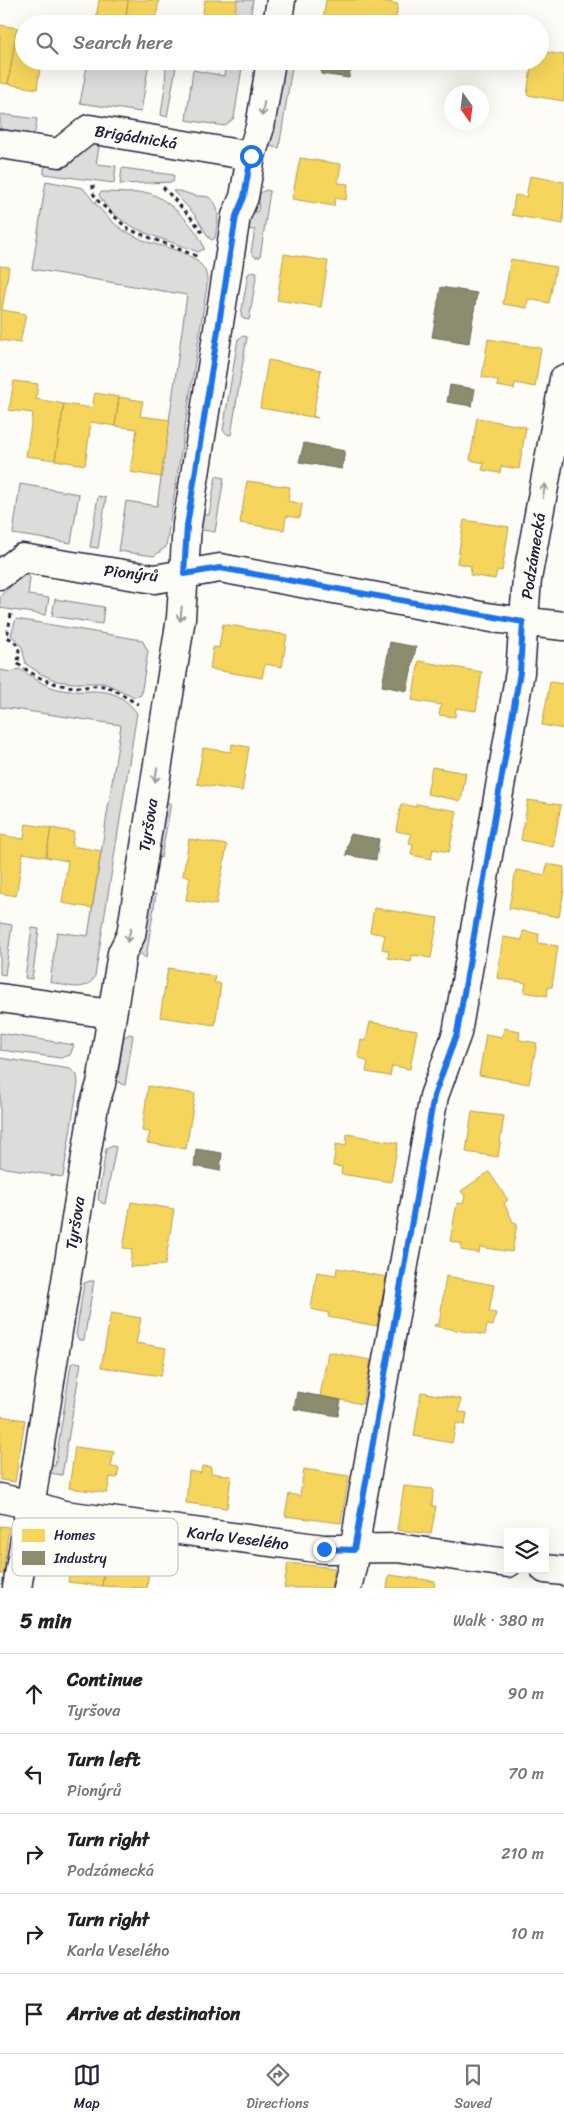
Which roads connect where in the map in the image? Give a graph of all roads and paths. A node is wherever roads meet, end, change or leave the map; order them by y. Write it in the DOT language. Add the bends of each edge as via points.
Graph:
graph roads {
  1 [pos="281,0"];
  2 [pos="278,15"];
  3 [pos="270,70"];
  4 [pos="0,144"];
  5 [pos="251,156"];
  6 [pos="93,185"];
  7 [pos="163,187"];
  8 [pos="204,236"];
  9 [pos="203,260"];
  10 [pos="564,379"];
  11 [pos="184,574"];
  12 [pos="0,575"];
  13 [pos="11,614"];
  14 [pos="523,622"];
  15 [pos="564,626"];
  16 [pos="144,705"];
  17 [pos="0,998"];
  18 [pos="112,1014"];
  19 [pos="0,1498"];
  20 [pos="31,1505"];
  21 [pos="29,1518"];
  22 [pos="87,1518"];
  23 [pos="178,1530"];
  24 [pos="354,1550"];
  25 [pos="504,1562"];
  26 [pos="549,1570"];
  27 [pos="564,1572"];
  28 [pos="347,1588"];
  1 -- 2 [label="street"];
  3 -- 5 [label="street, Tyršova, one-way" via="260,127"];
  4 -- 5 [label="street, Brigádnická" via="59,153 89,128"];
  5 -- 11 [label="street, Tyršova" via="244,197 236,216 187,526"];
  6 -- 9 [label="path" via="97,200 128,229"];
  7 -- 8 [label="path"];
  14 -- 10 [label="street, Podzámecká, one-way"];
  11 -- 12 [label="street, Pionýrů" via="155,579 22,558"];
  11 -- 14 [label="street, Pionýrů" via="220,568"];
  11 -- 18 [label="street, Tyršova, one-way" via="178,633 131,934 122,953"];
  13 -- 16 [label="path" via="7,637 18,648 17,663 28,672 62,686 104,686"];
  14 -- 15 [label="street, Pionýrů"];
  14 -- 24 [label="street, Podzámecká" via="520,672 457,1033 434,1096"];
  17 -- 18 [label="street"];
  18 -- 20 [label="street, Tyršova" via="101,1084 92,1116"];
  19 -- 20 [label="street, Karla Veselého"];
  20 -- 21 [label="street, Tyršova"];
  20 -- 22 [label="street, Karla Veselého"];
  23 -- 24 [label="street, Karla Veselého"];
  24 -- 25 [label="street, Karla Veselého" via="397,1548"];
  24 -- 28 [label="street, Podzámecká"];
  26 -- 27 [label="street"];
}
